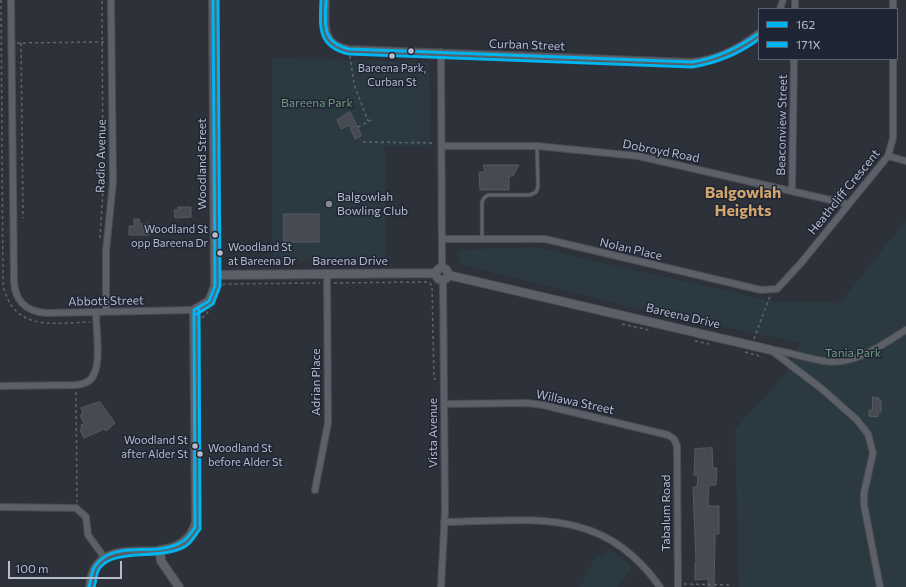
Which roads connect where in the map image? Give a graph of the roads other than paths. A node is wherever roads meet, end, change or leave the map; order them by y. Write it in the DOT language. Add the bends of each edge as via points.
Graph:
graph roads {
  1 [pos="11,0"];
  2 [pos="111,0"];
  3 [pos="213,0"];
  4 [pos="326,0"];
  5 [pos="758,34"];
  6 [pos="441,52"];
  7 [pos="794,60"];
  8 [pos="893,60"];
  9 [pos="443,146"];
  10 [pos="537,146"];
  11 [pos="888,156"];
  12 [pos="906,161"];
  13 [pos="792,190"];
  14 [pos="848,204"];
  15 [pos="443,238"];
  16 [pos="482,238"];
  17 [pos="327,273"];
  18 [pos="437,274"];
  19 [pos="215,275"];
  20 [pos="445,277"];
  21 [pos="771,291"];
  22 [pos="194,310"];
  23 [pos="96,312"];
  24 [pos="106,312"];
  25 [pos="906,330"];
  26 [pos="772,350"];
  27 [pos="803,356"];
  28 [pos="798,370"];
  29 [pos="0,386"];
  30 [pos="444,404"];
  31 [pos="674,439"];
  32 [pos="315,490"];
  33 [pos="0,507"];
  34 [pos="444,522"];
  35 [pos="160,550"];
  36 [pos="104,557"];
  37 [pos="678,586"];
  38 [pos="89,587"];
  39 [pos="179,587"];
  40 [pos="441,587"];
  41 [pos="660,587"];
  42 [pos="880,587"];
  1 -- 23 [label="street, Abbott Street" via="14,288 21,304 38,312"];
  2 -- 24 [label="street, Radio Avenue" via="113,182 106,252"];
  3 -- 19 [label="street, Woodland Street"];
  4 -- 6 [label="street, Curban Street" via="327,34 330,41 337,46 349,49"];
  5 -- 6 [label="street, Curban Street" via="721,56 692,62"];
  6 -- 9 [label="street"];
  7 -- 13 [label="street, Beaconview Street"];
  8 -- 11 [label="street, Heathcliff Crescent" via="893,138"];
  9 -- 10 [label="street, Dobroyd Road"];
  9 -- 15 [label="street"];
  10 -- 13 [label="street, Dobroyd Road" via="638,156"];
  10 -- 16 [label="lane" via="536,192 530,195 488,195 484,198"];
  11 -- 12 [label="street"];
  11 -- 14 [label="street, Heathcliff Crescent"];
  13 -- 14 [label="street, Dobroyd Road"];
  14 -- 21 [label="street, Heathcliff Crescent" via="780,287"];
  15 -- 16 [label="street, Nolan Place"];
  15 -- 18 [label="street"];
  16 -- 21 [label="street, Nolan Place" via="545,239"];
  17 -- 18 [label="street, Bareena Drive"];
  17 -- 19 [label="street, Bareena Drive"];
  17 -- 32 [label="street, Adrian Place" via="328,423"];
  18 -- 20 [label="street" via="438,277"];
  19 -- 22 [label="street, Woodland Street" via="213,296 205,305"];
  20 -- 26 [label="street, Bareena Drive"];
  20 -- 30 [label="street, Vista Avenue"];
  22 -- 24 [label="street, Abbott Street"];
  22 -- 35 [label="street" via="196,520 192,533 184,542"];
  23 -- 24 [label="street, Abbott Street"];
  23 -- 29 [label="street" via="96,369 91,379 76,385"];
  25 -- 27 [label="street, Bareena Drive" via="871,351 848,360 826,362"];
  26 -- 27 [label="street, Bareena Drive"];
  26 -- 28 [label="street"];
  27 -- 28 [label="street" via="795,361"];
  28 -- 42 [label="street" via="853,417 870,438 872,458 864,493 864,505"];
  30 -- 31 [label="street, Willawa Street" via="543,405 668,435"];
  30 -- 34 [label="street, Vista Avenue"];
  31 -- 37 [label="street, Tabalum Road"];
  33 -- 36 [label="street" via="76,508 86,517 88,535"];
  34 -- 40 [label="street, Vista Avenue"];
  34 -- 41 [label="street" via="549,521 568,523 595,531 634,557"];
  35 -- 36 [label="street" via="118,551"];
  35 -- 39 [label="street" via="161,561"];
  36 -- 38 [label="street" via="94,568"];
}
